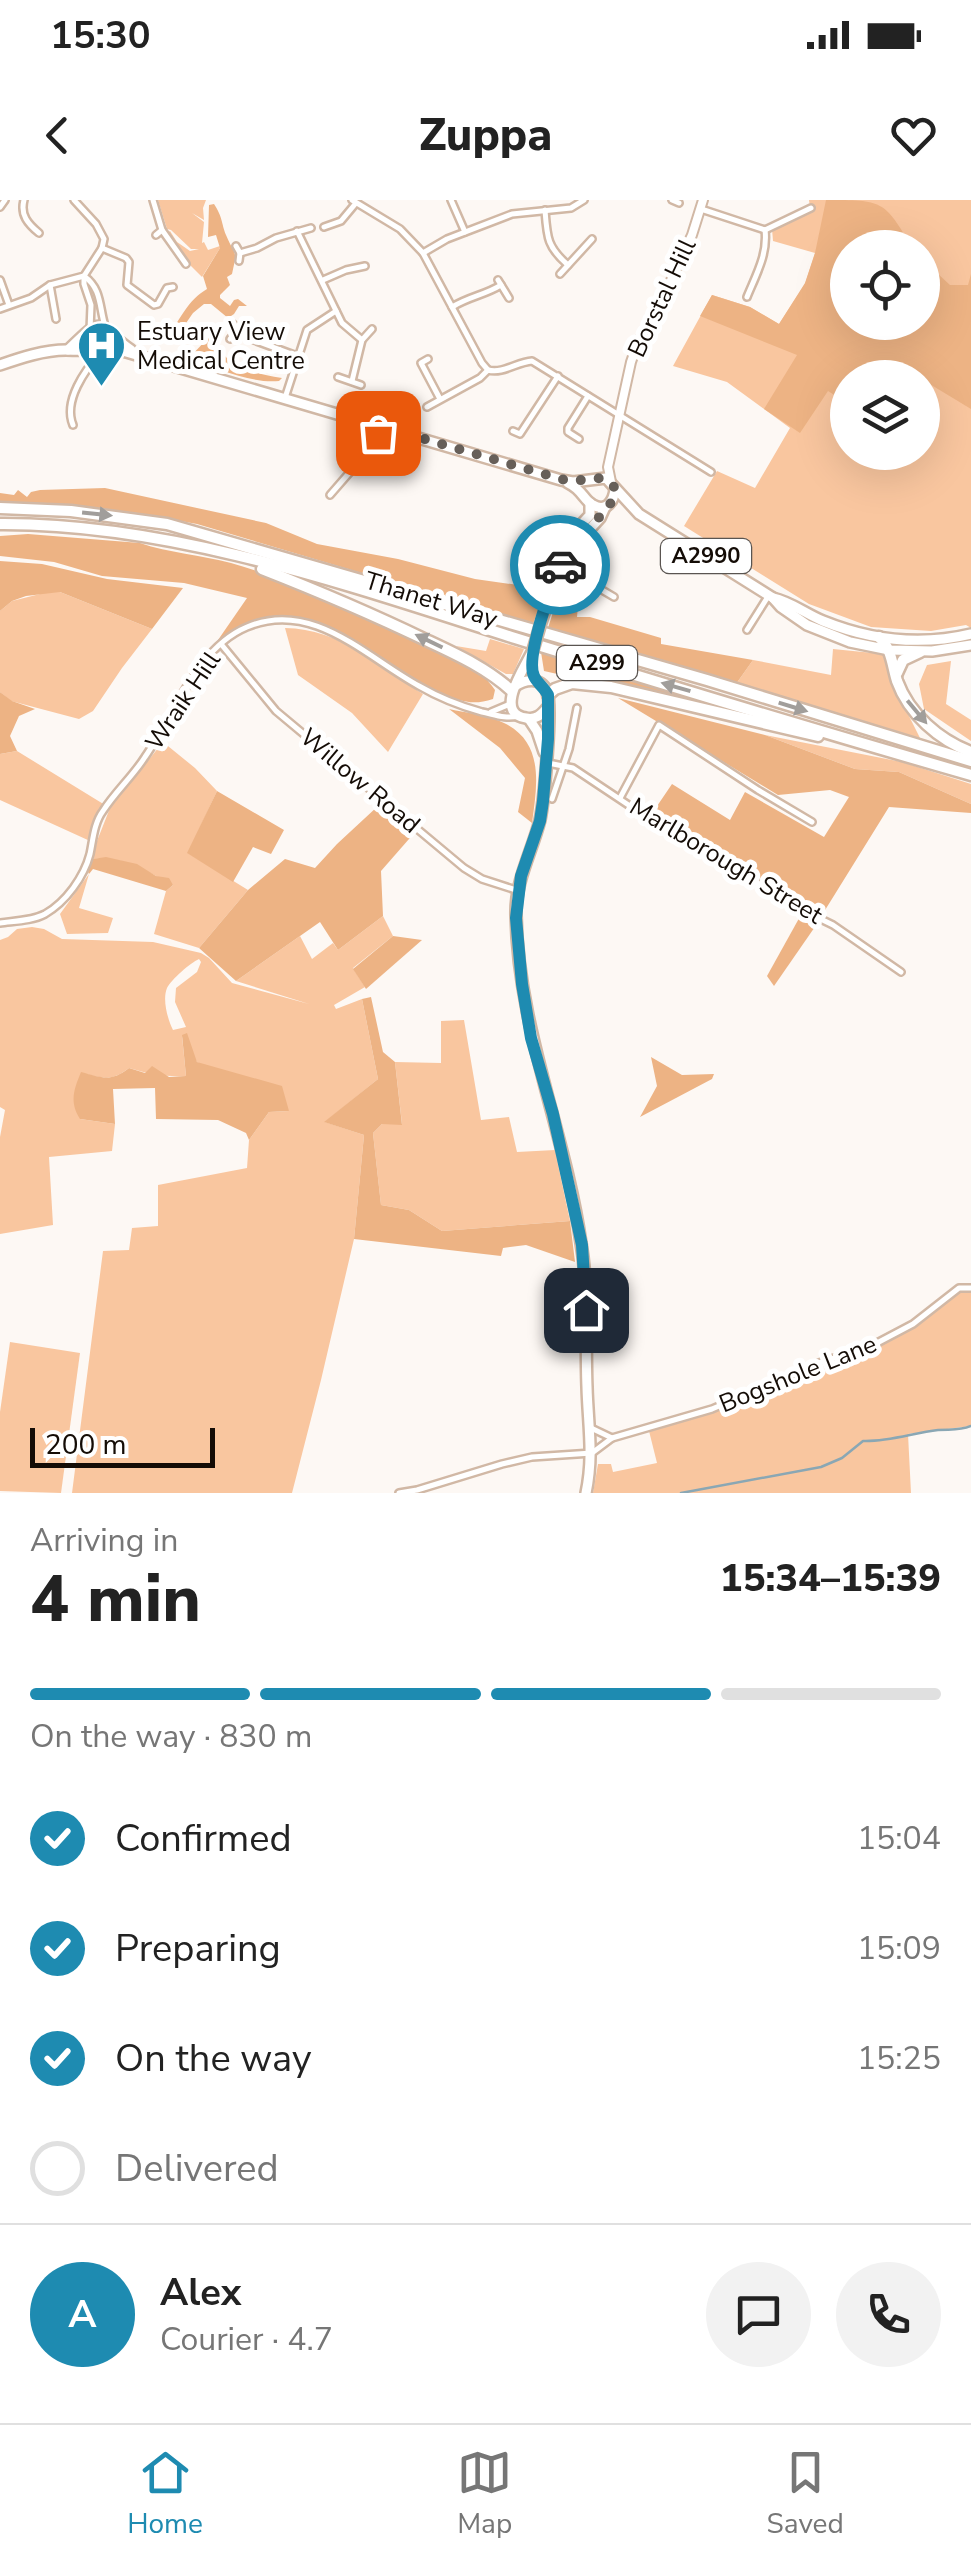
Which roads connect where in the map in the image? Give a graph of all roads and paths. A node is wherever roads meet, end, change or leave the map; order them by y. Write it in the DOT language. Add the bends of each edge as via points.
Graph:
graph roads {
  1 [pos="4,200"];
  2 [pos="24,200"];
  3 [pos="74,200"];
  4 [pos="153,200"];
  5 [pos="450,200"];
  6 [pos="584,200"];
  7 [pos="354,201"];
  8 [pos="702,204"];
  9 [pos="0,207"];
  10 [pos="811,208"];
  11 [pos="545,210"];
  12 [pos="332,214"];
  13 [pos="337,223"];
  14 [pos="324,227"];
  15 [pos="311,228"];
  16 [pos="766,230"];
  17 [pos="297,231"];
  18 [pos="465,232"];
  19 [pos="39,233"];
  20 [pos="592,238"];
  21 [pos="102,248"];
  22 [pos="423,253"];
  23 [pos="239,261"];
  24 [pos="186,264"];
  25 [pos="568,265"];
  26 [pos="365,266"];
  27 [pos="560,274"];
  28 [pos="84,276"];
  29 [pos="0,280"];
  30 [pos="323,280"];
  31 [pos="50,285"];
  32 [pos="173,287"];
  33 [pos="747,297"];
  34 [pos="509,298"];
  35 [pos="9,305"];
  36 [pos="452,307"];
  37 [pos="0,309"];
  38 [pos="336,310"];
  39 [pos="56,319"];
  40 [pos="233,324"];
  41 [pos="108,329"];
  42 [pos="372,329"];
  43 [pos="89,331"];
  44 [pos="362,340"];
  45 [pos="98,348"];
  46 [pos="68,350"];
  47 [pos="298,356"];
  48 [pos="428,359"];
  49 [pos="153,360"];
  50 [pos="0,365"];
  51 [pos="90,367"];
  52 [pos="488,370"];
  53 [pos="338,376"];
  54 [pos="558,376"];
  55 [pos="352,381"];
  56 [pos="361,386"];
  57 [pos="588,396"];
  58 [pos="285,398"];
  59 [pos="440,399"];
  60 [pos="600,402"];
  61 [pos="622,403"];
  62 [pos="427,408"];
  63 [pos="619,414"];
  64 [pos="73,426"];
  65 [pos="380,426"];
  66 [pos="513,432"];
  67 [pos="579,440"];
  68 [pos="610,455"];
  69 [pos="603,467"];
  70 [pos="711,472"];
  71 [pos="595,478"];
  72 [pos="561,480"];
  73 [pos="578,482"];
  74 [pos="613,484"];
  75 [pos="330,495"];
  76 [pos="588,500"];
  77 [pos="607,506"];
  78 [pos="0,508"];
  79 [pos="639,514"];
  80 [pos="0,524"];
  81 [pos="584,534"];
  82 [pos="224,553"];
  83 [pos="560,565"];
  84 [pos="584,580"];
  85 [pos="583,594"];
  86 [pos="771,596"];
  87 [pos="614,597"];
  88 [pos="747,630"];
  89 [pos="971,634"];
  90 [pos="879,637"];
  91 [pos="221,644"];
  92 [pos="971,645"];
  93 [pos="533,650"];
  94 [pos="889,650"];
  95 [pos="920,652"];
  96 [pos="896,677"];
  97 [pos="536,681"];
  98 [pos="512,694"];
  99 [pos="548,701"];
  100 [pos="574,712"];
  101 [pos="488,713"];
  102 [pos="524,717"];
  103 [pos="892,752"];
  104 [pos="971,752"];
  105 [pos="971,761"];
  106 [pos="546,762"];
  107 [pos="564,765"];
  108 [pos="971,774"];
  109 [pos="620,798"];
  110 [pos="552,799"];
  111 [pos="812,822"];
  112 [pos="518,891"];
  113 [pos="0,923"];
  114 [pos="901,972"];
  115 [pos="971,1288"];
  116 [pos="590,1428"];
  117 [pos="612,1438"];
  118 [pos="592,1453"];
  119 [pos="399,1493"];
  120 [pos="586,1493"];
  1 -- 9 [label="street"];
  2 -- 19 [label="street" via="26,220"];
  3 -- 21 [label="street" via="96,224"];
  4 -- 24 [label="street" via="159,232"];
  5 -- 18 [label="street"];
  6 -- 11 [label="street"];
  7 -- 13 [label="street"];
  7 -- 22 [label="street" via="400,229"];
  8 -- 16 [label="street"];
  8 -- 61 [label="main road, Borstal Hill" via="638,342"];
  10 -- 16 [label="street"];
  11 -- 18 [label="street"];
  11 -- 25 [label="street" via="548,241"];
  12 -- 13 [label="street"];
  13 -- 14 [label="street"];
  15 -- 17 [label="street"];
  16 -- 33 [label="street" via="764,256"];
  17 -- 23 [label="street" via="238,250"];
  17 -- 30 [label="street"];
  18 -- 22 [label="street"];
  20 -- 25 [label="street"];
  21 -- 28 [label="street"];
  21 -- 32 [label="street" via="130,262 127,285 154,304"];
  22 -- 36 [label="street"];
  25 -- 27 [label="street"];
  26 -- 30 [label="street"];
  28 -- 31 [label="street"];
  28 -- 41 [label="street" via="100,298"];
  28 -- 43 [label="street" via="92,305"];
  29 -- 35 [label="street"];
  30 -- 38 [label="street"];
  31 -- 35 [label="street"];
  31 -- 39 [label="street"];
  34 -- 36 [label="street" via="499,283"];
  35 -- 37 [label="street"];
  36 -- 52 [label="street"];
  38 -- 44 [label="street"];
  38 -- 47 [label="street" via="308,330"];
  40 -- 47 [label="street" via="232,336"];
  41 -- 43 [label="main road" via="97,325"];
  41 -- 45 [label="main road" via="112,343"];
  41 -- 49 [label="main road, A2990"];
  42 -- 44 [label="street"];
  43 -- 45 [label="main road" via="87,340"];
  43 -- 46 [label="main road"];
  44 -- 55 [label="street"];
  45 -- 46 [label="main road, A2990"];
  45 -- 49 [label="main road, A2990"];
  45 -- 51 [label="street"];
  45 -- 51 [label="street"];
  46 -- 50 [label="main road, A2990"];
  47 -- 58 [label="street"];
  48 -- 59 [label="street" via="421,363"];
  49 -- 58 [label="main road, A2990"];
  51 -- 64 [label="street" via="76,387"];
  52 -- 54 [label="street" via="532,362"];
  52 -- 59 [label="street"];
  53 -- 55 [label="street"];
  54 -- 57 [label="street"];
  54 -- 66 [label="street" via="520,434"];
  55 -- 56 [label="street"];
  57 -- 60 [label="street"];
  57 -- 67 [label="street" via="568,428"];
  58 -- 65 [label="main road, A2990"];
  59 -- 62 [label="street"];
  60 -- 61 [label="street"];
  60 -- 63 [label="street"];
  61 -- 63 [label="main road, Borstal Hill"];
  63 -- 68 [label="main road, Borstal Hill"];
  63 -- 70 [label="street"];
  65 -- 72 [label="main road, A2990"];
  65 -- 75 [label="street" via="370,449"];
  68 -- 69 [label="main road, Borstal Hill"];
  68 -- 74 [label="main road, Borstal Hill"];
  69 -- 71 [label="main road, Borstal Hill"];
  69 -- 73 [label="main road"];
  71 -- 73 [label="main road, A2990"];
  71 -- 74 [label="main road, A2990"];
  71 -- 76 [label="main road" via="586,488"];
  72 -- 73 [label="main road, A2990"];
  72 -- 76 [label="main road, A2990"];
  74 -- 77 [label="main road"];
  74 -- 79 [label="main road, A2990"];
  76 -- 77 [label="main road, A2990"];
  76 -- 83 [label="main road" via="590,515 570,538"];
  77 -- 79 [label="main road, A2990"];
  77 -- 81 [label="main road"];
  78 -- 105 [label="highway, Thanet Way / A299, one-way" via="167,524"];
  79 -- 86 [label="main road, A2990"];
  80 -- 82 [label="highway, Thanet Way / A299" via="135,535"];
  81 -- 83 [label="main road"];
  81 -- 84 [label="street" via="592,547"];
  98 -- 82 [label="highway, one-way" via="489,672 373,614"];
  103 -- 82 [label="highway, Thanet Way / A299, one-way"];
  83 -- 93 [label="main road, bridge"];
  84 -- 85 [label="street"];
  84 -- 87 [label="street"];
  86 -- 88 [label="street"];
  86 -- 90 [label="main road, A2990"];
  86 -- 94 [label="main road, A2990" via="825,633"];
  89 -- 90 [label="main road, A2990" via="921,641"];
  90 -- 94 [label="highway"];
  91 -- 101 [label="street, Wraik Hill" via="256,624 306,622 434,694"];
  91 -- 112 [label="street, Willow Road" via="276,710 464,868"];
  91 -- 113 [label="street, Wraik Hill" via="101,813 70,891 44,914"];
  92 -- 95 [label="main road, A2990"];
  93 -- 97 [label="main road"];
  93 -- 98 [label="main road"];
  94 -- 95 [label="main road, A2990"];
  94 -- 96 [label="highway"];
  95 -- 96 [label="highway" via="903,660"];
  96 -- 104 [label="highway, one-way" via="919,717"];
  97 -- 98 [label="main road" via="525,681"];
  97 -- 99 [label="main road"];
  98 -- 101 [label="street"];
  98 -- 102 [label="main road"];
  99 -- 102 [label="main road" via="540,716"];
  99 -- 103 [label="highway" via="572,683 619,688"];
  99 -- 106 [label="main road"];
  100 -- 107 [label="street"];
  101 -- 102 [label="street, Wraik Hill"];
  102 -- 106 [label="main road" via="541,739"];
  103 -- 108 [label="highway, Thanet Way / A299"];
  106 -- 107 [label="street, Marlborough Street"];
  106 -- 112 [label="main road" via="540,821"];
  107 -- 109 [label="street, Marlborough Street"];
  107 -- 110 [label="street"];
  109 -- 111 [label="street" via="659,724"];
  109 -- 114 [label="street, Marlborough Street"];
  112 -- 116 [label="main road" via="526,1012 582,1245"];
  115 -- 117 [label="street, Bogshole Lane" via="959,1288 913,1324 858,1353"];
  116 -- 117 [label="street"];
  116 -- 118 [label="main road"];
  117 -- 118 [label="street, Bogshole Lane"];
  118 -- 119 [label="street" via="502,1464"];
  118 -- 120 [label="main road"];
}
